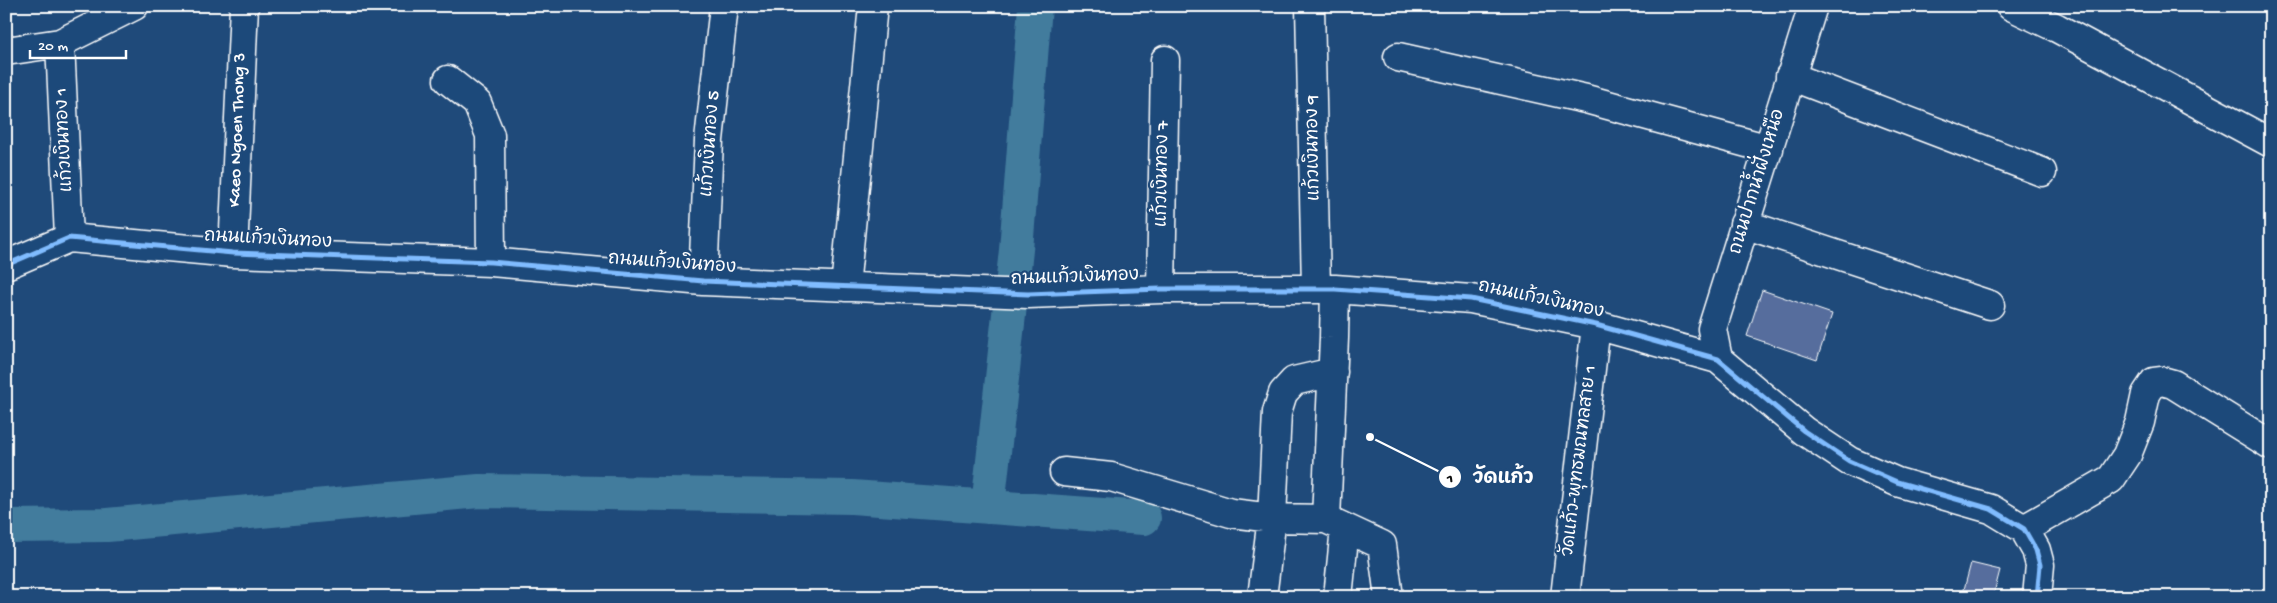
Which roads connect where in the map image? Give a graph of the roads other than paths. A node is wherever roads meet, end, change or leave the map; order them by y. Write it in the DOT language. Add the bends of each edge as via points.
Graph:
graph roads {
  1 [pos="134,6"];
  2 [pos="244,6"];
  3 [pos="724,6"];
  4 [pos="873,6"];
  5 [pos="1310,6"];
  6 [pos="1813,6"];
  7 [pos="2011,6"];
  8 [pos="60,43"];
  9 [pos="6,51"];
  10 [pos="1398,58"];
  11 [pos="1165,60"];
  12 [pos="1790,76"];
  13 [pos="448,80"];
  14 [pos="2271,143"];
  15 [pos="1769,149"];
  16 [pos="2042,172"];
  17 [pos="1744,224"];
  18 [pos="69,238"];
  19 [pos="233,253"];
  20 [pos="13,257"];
  21 [pos="491,262"];
  22 [pos="703,281"];
  23 [pos="845,287"];
  24 [pos="1161,289"];
  25 [pos="1325,289"];
  26 [pos="1990,305"];
  27 [pos="1596,325"];
  28 [pos="1718,358"];
  29 [pos="1333,372"];
  30 [pos="2271,446"];
  31 [pos="1064,472"];
  32 [pos="1272,518"];
  33 [pos="1336,524"];
  34 [pos="2024,529"];
  35 [pos="1262,597"];
  36 [pos="1338,597"];
  37 [pos="1389,597"];
  38 [pos="1565,597"];
  39 [pos="2037,597"];
  1 -- 8 [label="street"];
  2 -- 19 [label="street, Kaeo Ngoen Thong 3"];
  3 -- 22 [label="street, แก้วเงินทอง 5" via="709,140"];
  4 -- 23 [label="street"];
  5 -- 25 [label="street, แก้วเงินทอง 9"];
  6 -- 12 [label="street, ถนนปากน้ำฝั่งเหนือ"];
  7 -- 14 [label="street"];
  8 -- 9 [label="street"];
  8 -- 18 [label="street, แก้วเงินทอง 1"];
  10 -- 15 [label="street" via="1586,99"];
  11 -- 24 [label="street, แก้วเงินทอง 7"];
  12 -- 15 [label="street, ถนนปากน้ำฝั่งเหนือ"];
  12 -- 16 [label="street"];
  13 -- 21 [label="street" via="478,103 490,135"];
  15 -- 17 [label="street, ถนนปากน้ำฝั่งเหนือ"];
  17 -- 26 [label="street"];
  17 -- 28 [label="street, ถนนปากน้ำฝั่งเหนือ" via="1712,329"];
  18 -- 19 [label="street, ถนนแก้วเงินทอง"];
  18 -- 20 [label="street, ถนนแก้วเงินทอง"];
  19 -- 21 [label="street, ถนนแก้วเงินทอง"];
  21 -- 22 [label="street, ถนนแก้วเงินทอง"];
  22 -- 23 [label="street, ถนนแก้วเงินทอง"];
  23 -- 24 [label="street, ถนนแก้วเงินทอง" via="1028,294"];
  24 -- 25 [label="street, ถนนแก้วเงินทอง"];
  25 -- 27 [label="street, ถนนแก้วเงินทอง" via="1471,299"];
  25 -- 29 [label="street, แก้วเงินทอง 9"];
  27 -- 28 [label="street, ถนนแก้วเงินทอง"];
  27 -- 38 [label="street, วัดแก้ว-พุทธมณฑลสาย 1"];
  28 -- 34 [label="street, ถนนแก้วเงินทอง" via="1804,431 1849,461 1897,482 1991,510"];
  29 -- 32 [label="street" via="1294,381 1283,393 1277,412"];
  29 -- 33 [label="street, แก้วเงินทอง 9"];
  30 -- 34 [label="street" via="2173,384 2154,382 2146,394 2140,422 2127,455 2111,479"];
  31 -- 32 [label="street" via="1110,477 1231,513"];
  32 -- 33 [label="street"];
  32 -- 35 [label="street"];
  33 -- 36 [label="street, แก้วเงินทอง 9"];
  33 -- 37 [label="street" via="1382,545"];
  34 -- 39 [label="street" via="2040,565"];
}
